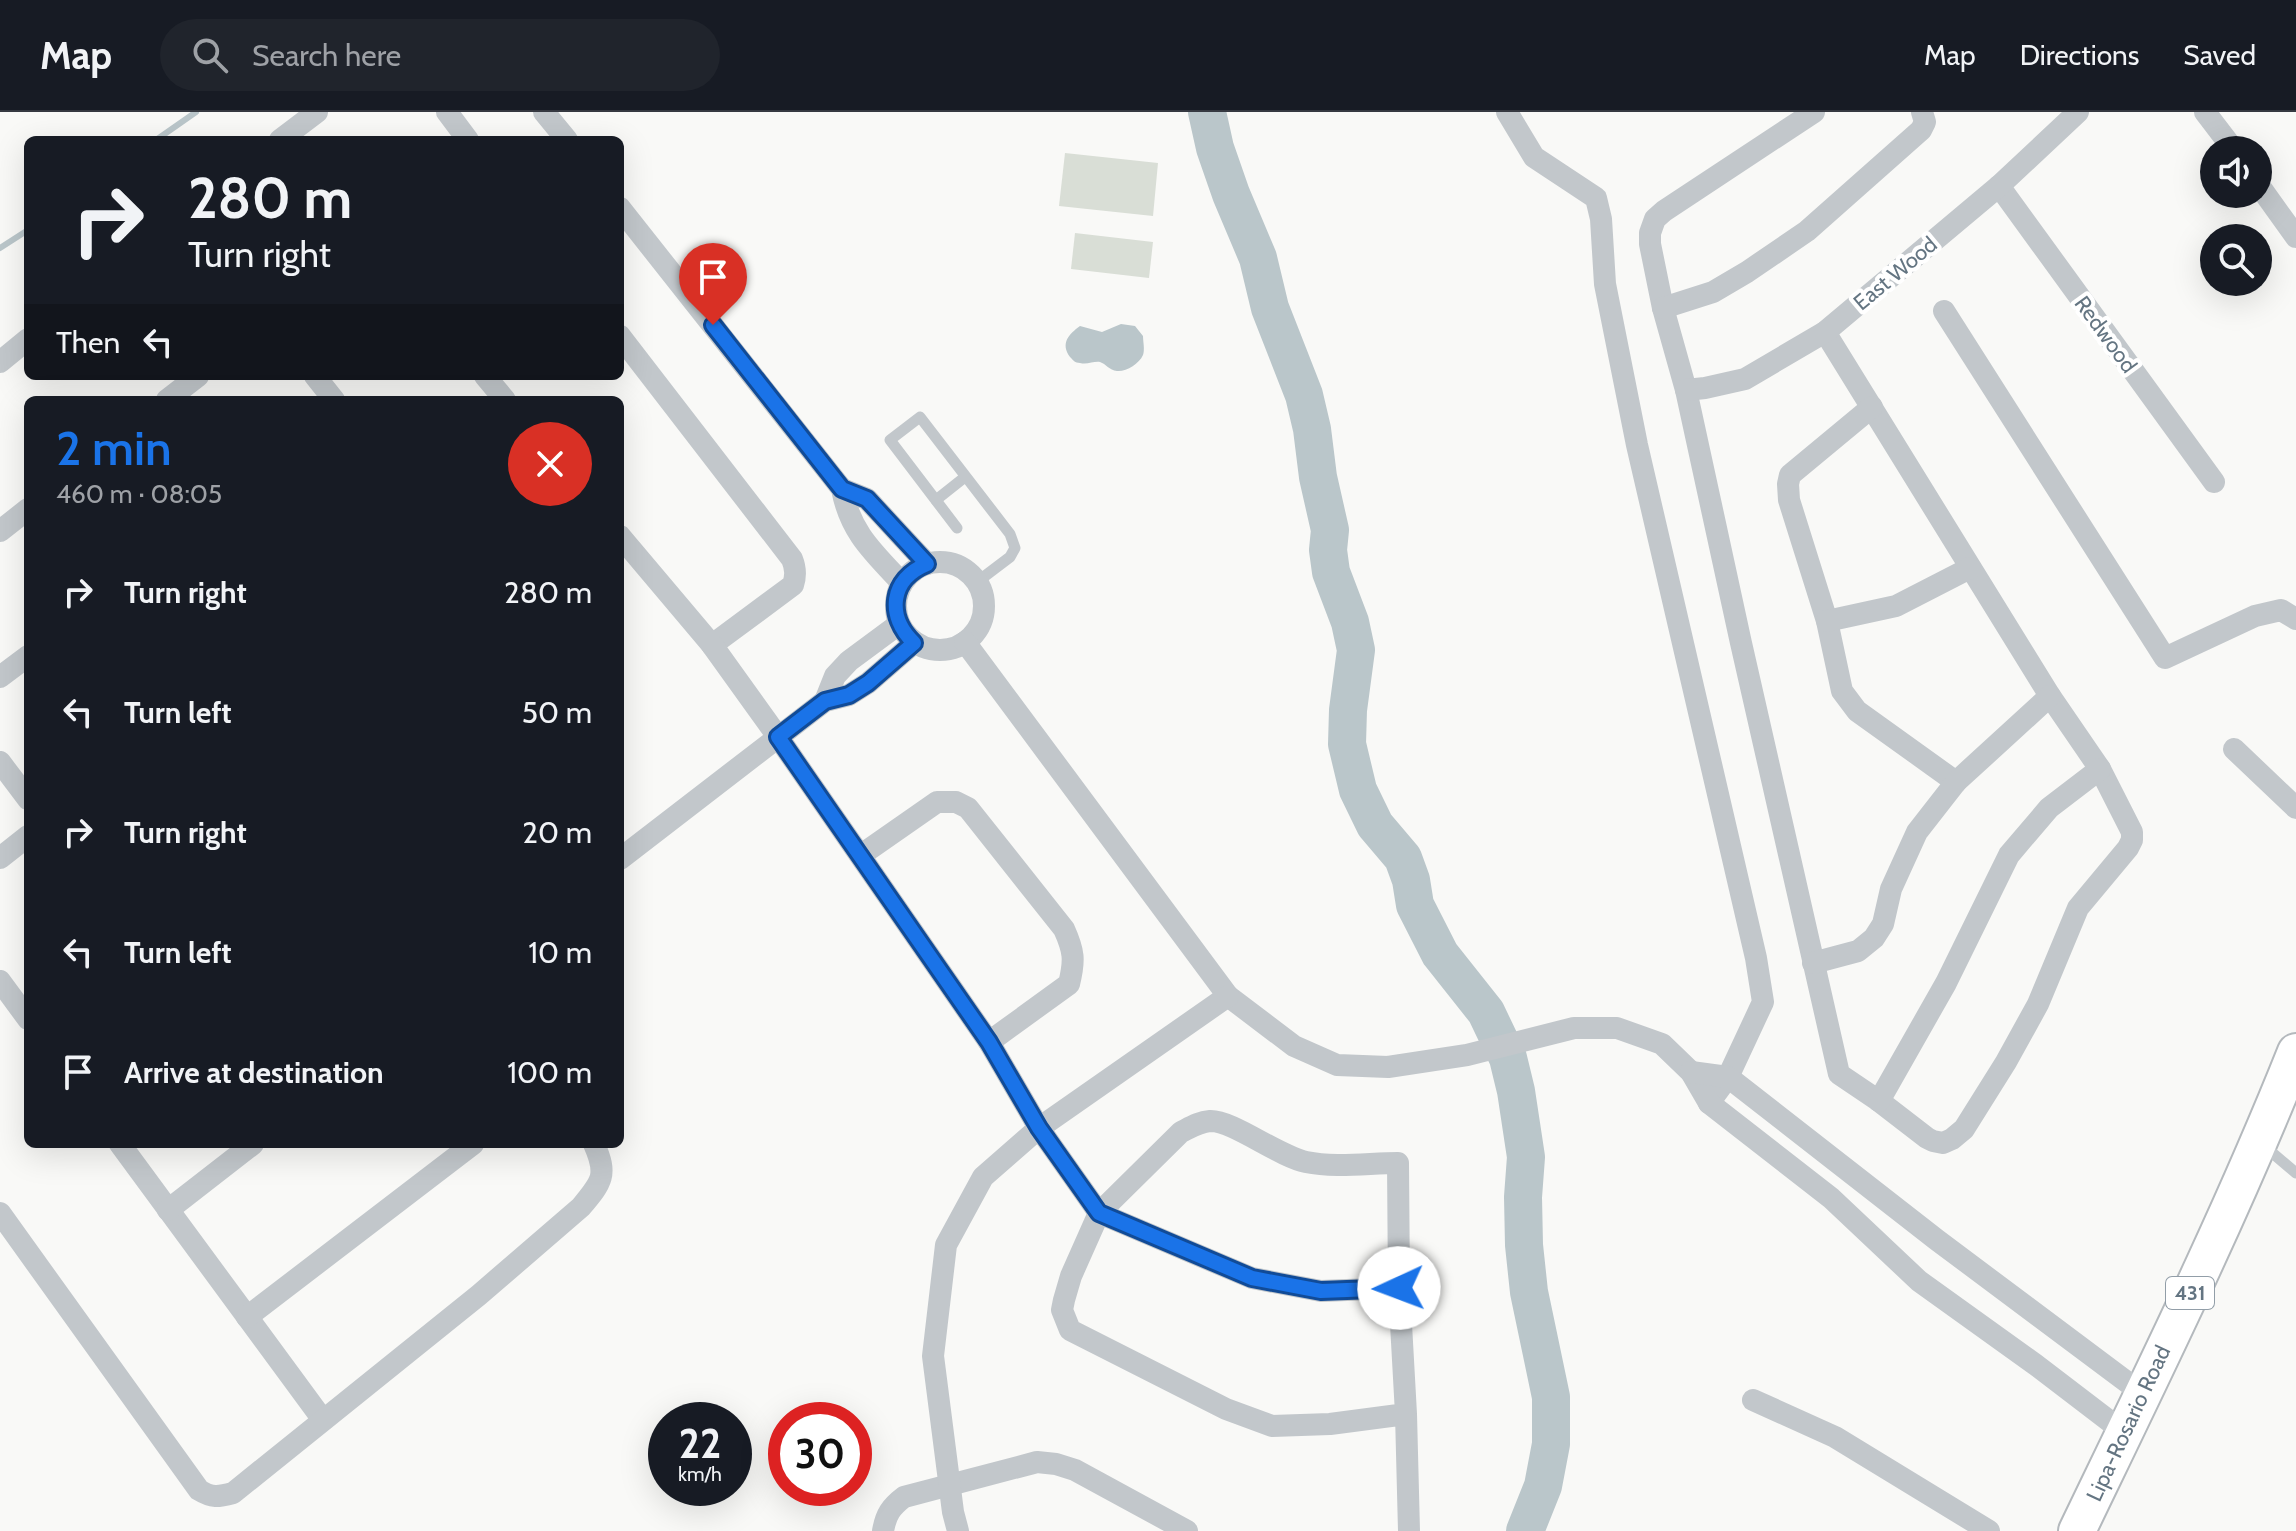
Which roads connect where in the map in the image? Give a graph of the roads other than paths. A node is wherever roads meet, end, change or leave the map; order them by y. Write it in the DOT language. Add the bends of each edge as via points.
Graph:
graph roads {
  1 [pos="317,112"];
  2 [pos="447,112"];
  3 [pos="544,112"];
  4 [pos="1507,112"];
  5 [pos="1814,112"];
  6 [pos="1922,112"];
  7 [pos="2078,112"];
  8 [pos="2205,112"];
  9 [pos="287,136"];
  10 [pos="465,136"];
  11 [pos="564,136"];
  12 [pos="2223,136"];
  13 [pos="1999,186"];
  14 [pos="2272,204"];
  15 [pos="624,213"];
  16 [pos="2296,237"];
  17 [pos="1663,308"];
  18 [pos="1944,311"];
  19 [pos="1825,332"];
  20 [pos="624,341"];
  21 [pos="24,342"];
  22 [pos="0,362"];
  23 [pos="193,380"];
  24 [pos="318,380"];
  25 [pos="488,380"];
  26 [pos="1686,390"];
  27 [pos="172,396"];
  28 [pos="331,396"];
  29 [pos="502,396"];
  30 [pos="1872,407"];
  31 [pos="965,477"];
  32 [pos="2214,482"];
  33 [pos="842,489"];
  34 [pos="936,500"];
  35 [pos="24,512"];
  36 [pos="957,528"];
  37 [pos="0,531"];
  38 [pos="624,541"];
  39 [pos="927,564"];
  40 [pos="1970,568"];
  41 [pos="977,582"];
  42 [pos="902,583"];
  43 [pos="2296,619"];
  44 [pos="1827,621"];
  45 [pos="899,624"];
  46 [pos="965,642"];
  47 [pos="914,643"];
  48 [pos="712,645"];
  49 [pos="24,659"];
  50 [pos="0,677"];
  51 [pos="2050,696"];
  52 [pos="825,701"];
  53 [pos="778,737"];
  54 [pos="2234,749"];
  55 [pos="0,762"];
  56 [pos="2100,769"];
  57 [pos="1956,782"];
  58 [pos="24,794"];
  59 [pos="2296,808"];
  60 [pos="24,839"];
  61 [pos="861,855"];
  62 [pos="624,856"];
  63 [pos="0,858"];
  64 [pos="1813,963"];
  65 [pos="0,981"];
  66 [pos="1228,996"];
  67 [pos="24,1014"];
  68 [pos="989,1042"];
  69 [pos="2296,1052"];
  70 [pos="1691,1072"];
  71 [pos="1728,1077"];
  72 [pos="1879,1101"];
  73 [pos="1709,1103"];
  74 [pos="1039,1128"];
  75 [pos="2260,1142"];
  76 [pos="123,1148"];
  77 [pos="248,1148"];
  78 [pos="468,1148"];
  79 [pos="596,1148"];
  80 [pos="2296,1173"];
  81 [pos="1894,1206"];
  82 [pos="168,1210"];
  83 [pos="0,1213"];
  84 [pos="1099,1213"];
  85 [pos="1871,1236"];
  86 [pos="1399,1288"];
  87 [pos="247,1317"];
  88 [pos="2143,1394"];
  89 [pos="1753,1400"];
  90 [pos="1406,1414"];
  91 [pos="323,1420"];
  92 [pos="2125,1433"];
  93 [pos="950,1484"];
  94 [pos="883,1531"];
  95 [pos="958,1531"];
  96 [pos="1187,1531"];
  97 [pos="1409,1531"];
  98 [pos="1989,1531"];
  99 [pos="2077,1531"];
  1 -- 9 [label="street"];
  2 -- 10 [label="street"];
  3 -- 11 [label="street"];
  4 -- 71 [label="street" via="1534,157 1596,198 1601,219 1605,284 1637,445 1763,1002"];
  5 -- 17 [label="street" via="1655,219 1650,244"];
  6 -- 17 [label="street" via="1921,130 1807,231 1713,292"];
  7 -- 13 [label="street, East Wood"];
  8 -- 12 [label="street"];
  13 -- 19 [label="street, East Wood"];
  13 -- 32 [label="street, Redwood"];
  14 -- 16 [label="street"];
  15 -- 33 [label="street"];
  17 -- 26 [label="street"];
  18 -- 43 [label="street" via="2165,658 2255,616 2281,610"];
  19 -- 26 [label="street, East Wood" via="1745,379"];
  19 -- 30 [label="street"];
  20 -- 48 [label="street" via="795,566 793,585"];
  21 -- 22 [label="street"];
  23 -- 27 [label="street"];
  24 -- 28 [label="street"];
  25 -- 29 [label="street"];
  26 -- 64 [label="street"];
  30 -- 40 [label="street"];
  30 -- 44 [label="street" via="1796,469 1788,484"];
  31 -- 34 [label="lane"];
  31 -- 34 [label="lane" via="920,417 900,432 890,440"];
  31 -- 41 [label="lane" via="1015,548"];
  33 -- 39 [label="street" via="867,499"];
  33 -- 42 [label="street" via="860,535"];
  34 -- 36 [label="lane"];
  35 -- 37 [label="street"];
  38 -- 48 [label="street"];
  39 -- 41 [label="street" via="955,565"];
  39 -- 42 [label="street"];
  40 -- 44 [label="street" via="1896,606"];
  40 -- 51 [label="street"];
  41 -- 46 [label="street" via="984,608 975,633"];
  42 -- 45 [label="street" via="897,596"];
  44 -- 57 [label="street" via="1842,691 1857,711"];
  45 -- 47 [label="street"];
  45 -- 52 [label="street" via="849,661 835,676"];
  46 -- 47 [label="street" via="940,651"];
  46 -- 66 [label="street"];
  47 -- 52 [label="street" via="859,689"];
  48 -- 53 [label="street"];
  49 -- 50 [label="street"];
  51 -- 56 [label="street"];
  51 -- 57 [label="street"];
  52 -- 53 [label="street"];
  53 -- 61 [label="street"];
  53 -- 62 [label="street"];
  54 -- 59 [label="street"];
  55 -- 58 [label="street"];
  56 -- 72 [label="street" via="2049,808 2009,855 1946,983"];
  56 -- 72 [label="street" via="2129,823 2132,840 2078,908 2038,1004 1964,1129 1943,1143 1933,1141"];
  57 -- 64 [label="street" via="1917,832 1874,938 1858,951"];
  60 -- 63 [label="street"];
  61 -- 68 [label="street"];
  61 -- 68 [label="street" via="937,802 956,802 968,808 1064,929 1072,948 1069,984"];
  64 -- 72 [label="street" via="1839,1074"];
  65 -- 67 [label="street"];
  66 -- 70 [label="street" via="1294,1046 1337,1065 1388,1067 1467,1055 1574,1028 1617,1028 1662,1044"];
  66 -- 74 [label="street"];
  68 -- 74 [label="street"];
  69 -- 75 [label="main road, Lipa-Rosario Road / 431"];
  70 -- 71 [label="street"];
  70 -- 73 [label="street"];
  71 -- 73 [label="street"];
  71 -- 81 [label="street"];
  73 -- 85 [label="street"];
  74 -- 84 [label="street"];
  74 -- 93 [label="street" via="983,1177 946,1245 933,1356"];
  75 -- 80 [label="lane"];
  75 -- 88 [label="main road, Lipa-Rosario Road / 431"];
  76 -- 82 [label="street"];
  77 -- 82 [label="street"];
  78 -- 87 [label="street"];
  79 -- 91 [label="street" via="603,1173 581,1207"];
  81 -- 85 [label="street"];
  81 -- 88 [label="street"];
  82 -- 87 [label="street"];
  83 -- 91 [label="street" via="207,1496 233,1493"];
  84 -- 86 [label="street" via="1252,1278 1321,1291"];
  84 -- 86 [label="street" via="1181,1132 1197,1123 1226,1124 1306,1162 1398,1163"];
  84 -- 90 [label="street" via="1064,1300 1070,1330 1226,1409 1272,1426"];
  85 -- 92 [label="street" via="1919,1281"];
  86 -- 90 [label="street"];
  87 -- 91 [label="street"];
  88 -- 92 [label="main road, Lipa-Rosario Road / 431"];
  89 -- 98 [label="street" via="1835,1437"];
  90 -- 97 [label="street"];
  92 -- 99 [label="main road, Lipa-Rosario Road / 431"];
  93 -- 94 [label="street" via="904,1497 892,1506"];
  93 -- 95 [label="street"];
  93 -- 96 [label="street" via="1037,1462 1056,1464"];
}
